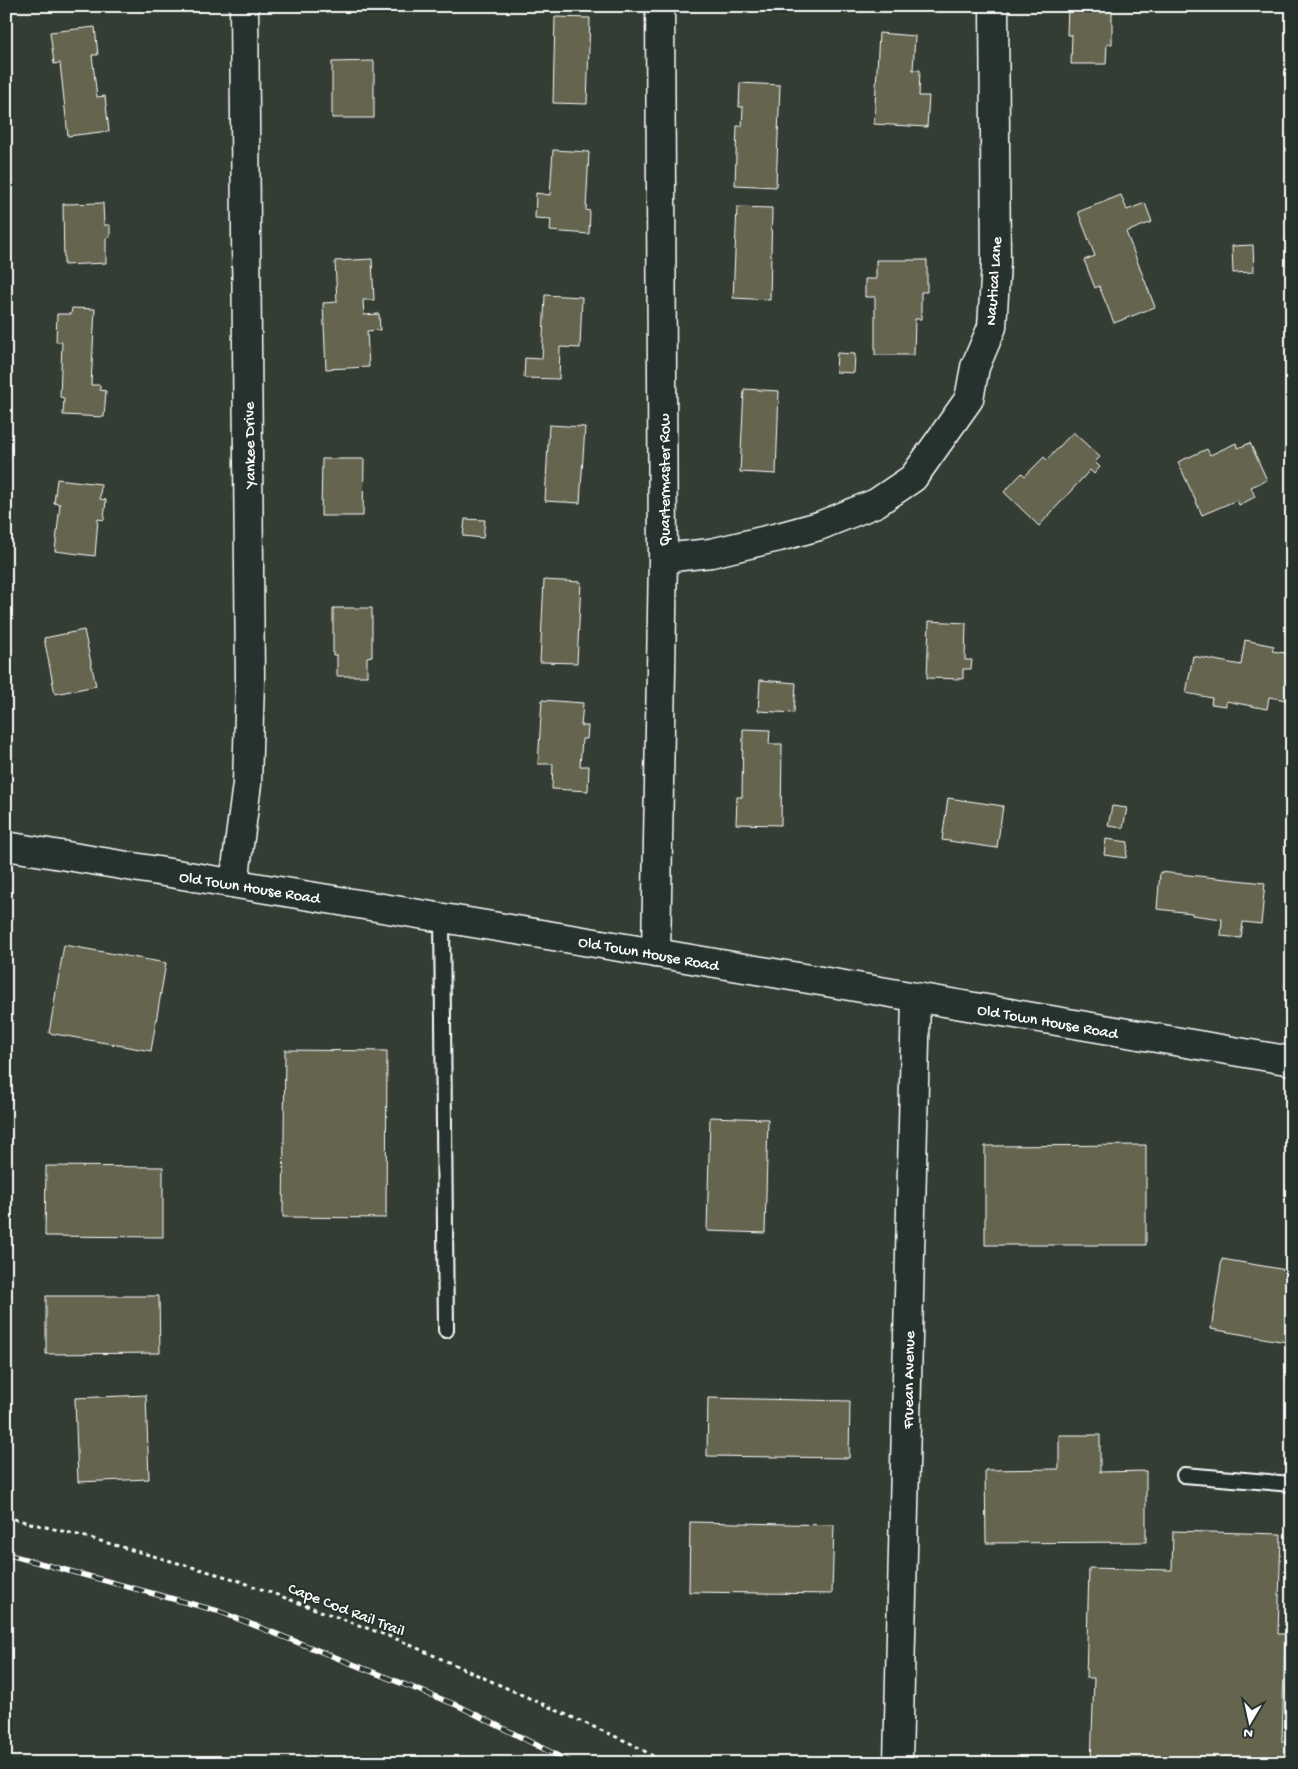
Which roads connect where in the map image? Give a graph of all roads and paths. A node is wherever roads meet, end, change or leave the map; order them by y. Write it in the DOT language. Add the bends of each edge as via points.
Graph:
graph roads {
  1 [pos="244,6"];
  2 [pos="660,6"];
  3 [pos="994,6"];
  4 [pos="663,558"];
  5 [pos="6,846"];
  6 [pos="234,883"];
  7 [pos="442,918"];
  8 [pos="656,953"];
  9 [pos="916,998"];
  10 [pos="1292,1061"];
  11 [pos="446,1330"];
  12 [pos="1184,1475"];
  13 [pos="1292,1484"];
  14 [pos="6,1517"];
  15 [pos="665,1763"];
  16 [pos="898,1763"];
  1 -- 6 [label="street, Yankee Drive" via="250,680 247,784"];
  2 -- 4 [label="street, Quartermaster Row"];
  3 -- 4 [label="street, Nautical Lane" via="994,299 992,327 975,367 970,399 913,478 876,502 819,526 779,537 711,552"];
  4 -- 8 [label="street, Quartermaster Row"];
  5 -- 6 [label="street, Old Town House Road"];
  6 -- 7 [label="street, Old Town House Road"];
  7 -- 8 [label="street, Old Town House Road"];
  7 -- 11 [label="lane"];
  8 -- 9 [label="street, Old Town House Road"];
  9 -- 10 [label="street, Old Town House Road"];
  9 -- 16 [label="street, Fruean Avenue"];
  12 -- 13 [label="lane"];
  14 -- 15 [label="path, Cape Cod Rail Trail" via="234,1579 399,1640 632,1744"];
}
